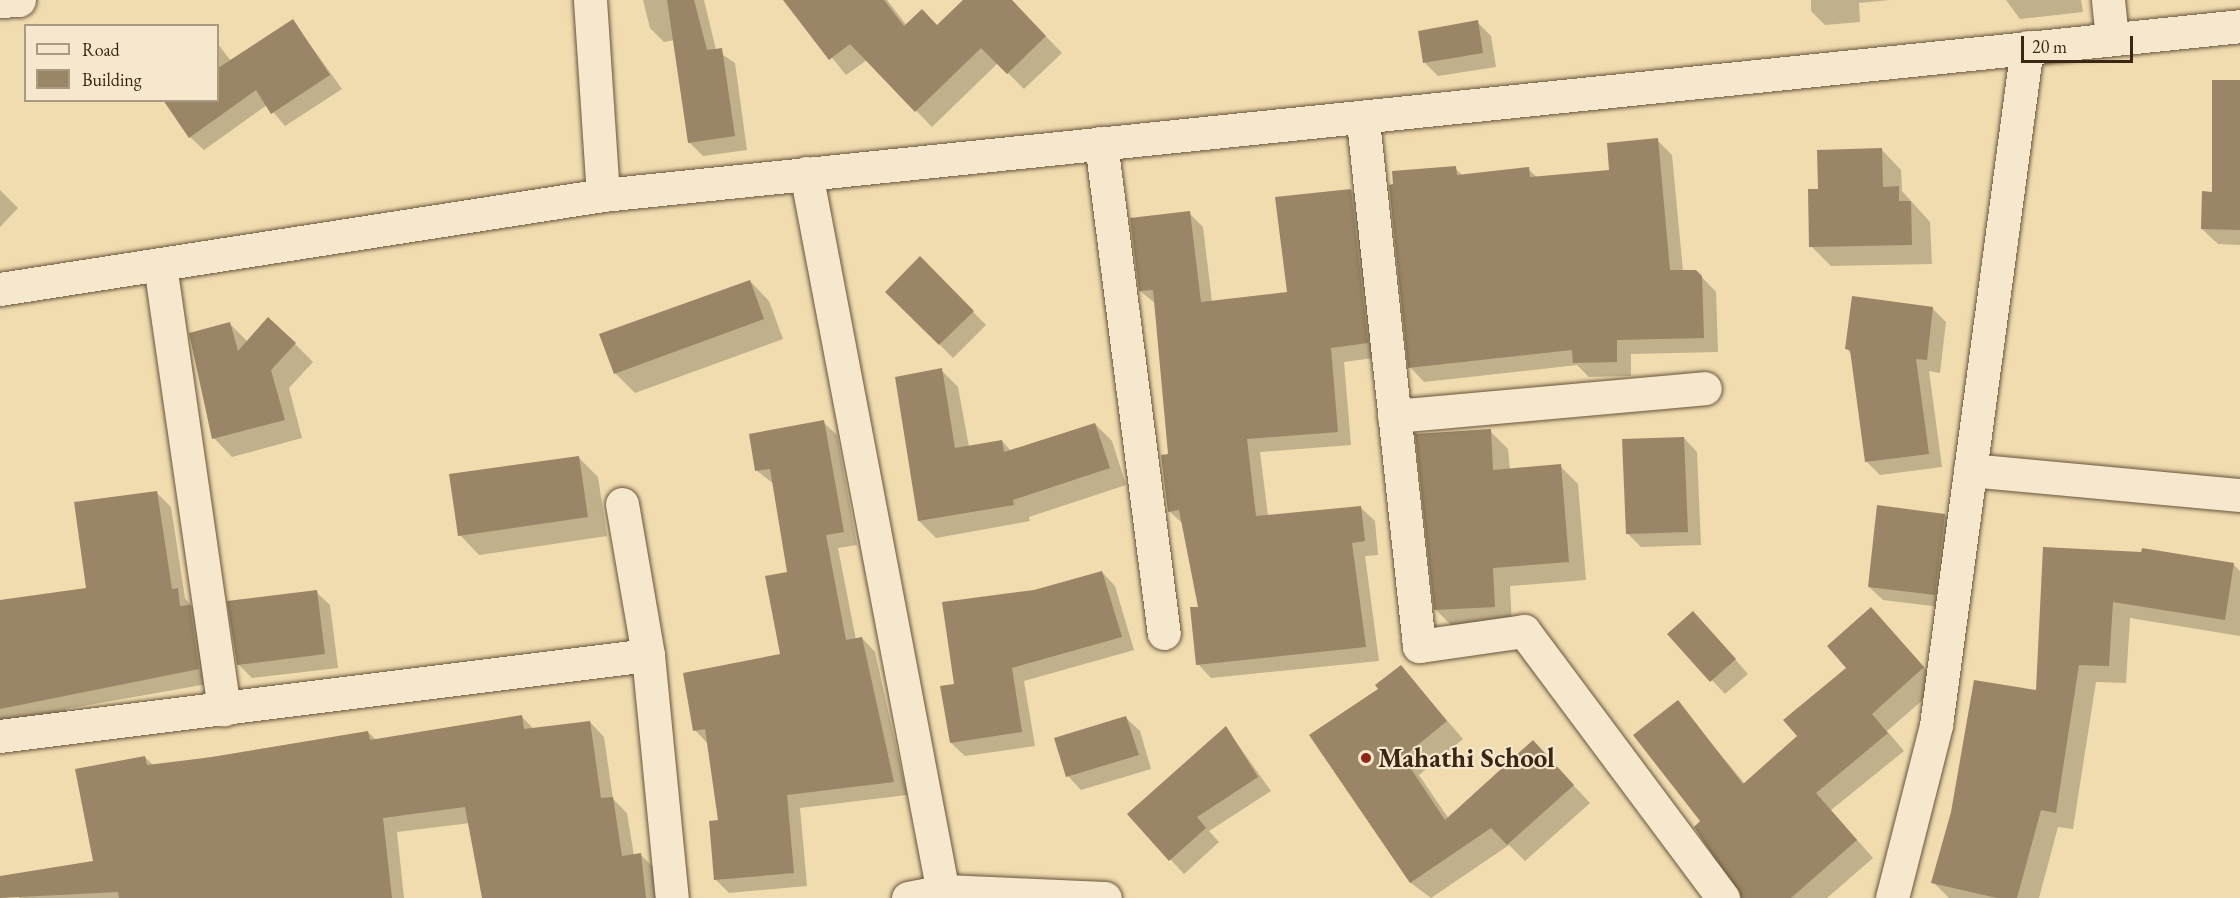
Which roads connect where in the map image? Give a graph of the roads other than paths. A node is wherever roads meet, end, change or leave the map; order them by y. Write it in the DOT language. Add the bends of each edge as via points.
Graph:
graph roads {
  1 [pos="19,0"];
  2 [pos="590,0"];
  3 [pos="2108,0"];
  4 [pos="0,1"];
  5 [pos="2240,26"];
  6 [pos="2112,39"];
  7 [pos="2027,47"];
  8 [pos="1363,120"];
  9 [pos="1101,143"];
  10 [pos="806,173"];
  11 [pos="603,195"];
  12 [pos="160,265"];
  13 [pos="0,289"];
  14 [pos="1705,387"];
  15 [pos="1394,416"];
  16 [pos="1970,470"];
  17 [pos="2240,495"];
  18 [pos="622,504"];
  19 [pos="1164,633"];
  20 [pos="648,655"];
  21 [pos="224,709"];
  22 [pos="0,736"];
  23 [pos="944,894"];
  24 [pos="672,898"];
  25 [pos="908,898"];
  26 [pos="1105,898"];
  27 [pos="1723,898"];
  28 [pos="1892,898"];
  1 -- 4 [label="street"];
  2 -- 11 [label="street"];
  3 -- 6 [label="street"];
  5 -- 6 [label="street"];
  6 -- 7 [label="street"];
  7 -- 8 [label="street"];
  7 -- 16 [label="street"];
  8 -- 9 [label="street"];
  8 -- 15 [label="street"];
  9 -- 10 [label="street"];
  9 -- 19 [label="street"];
  10 -- 11 [label="street"];
  10 -- 23 [label="street"];
  11 -- 12 [label="street"];
  12 -- 13 [label="street"];
  12 -- 21 [label="street"];
  14 -- 15 [label="street"];
  15 -- 27 [label="street" via="1419,646 1524,632"];
  16 -- 17 [label="street"];
  16 -- 28 [label="street" via="1936,725"];
  18 -- 20 [label="street"];
  20 -- 21 [label="street"];
  20 -- 24 [label="street"];
  21 -- 22 [label="street"];
  23 -- 25 [label="street"];
  23 -- 26 [label="street"];
}
